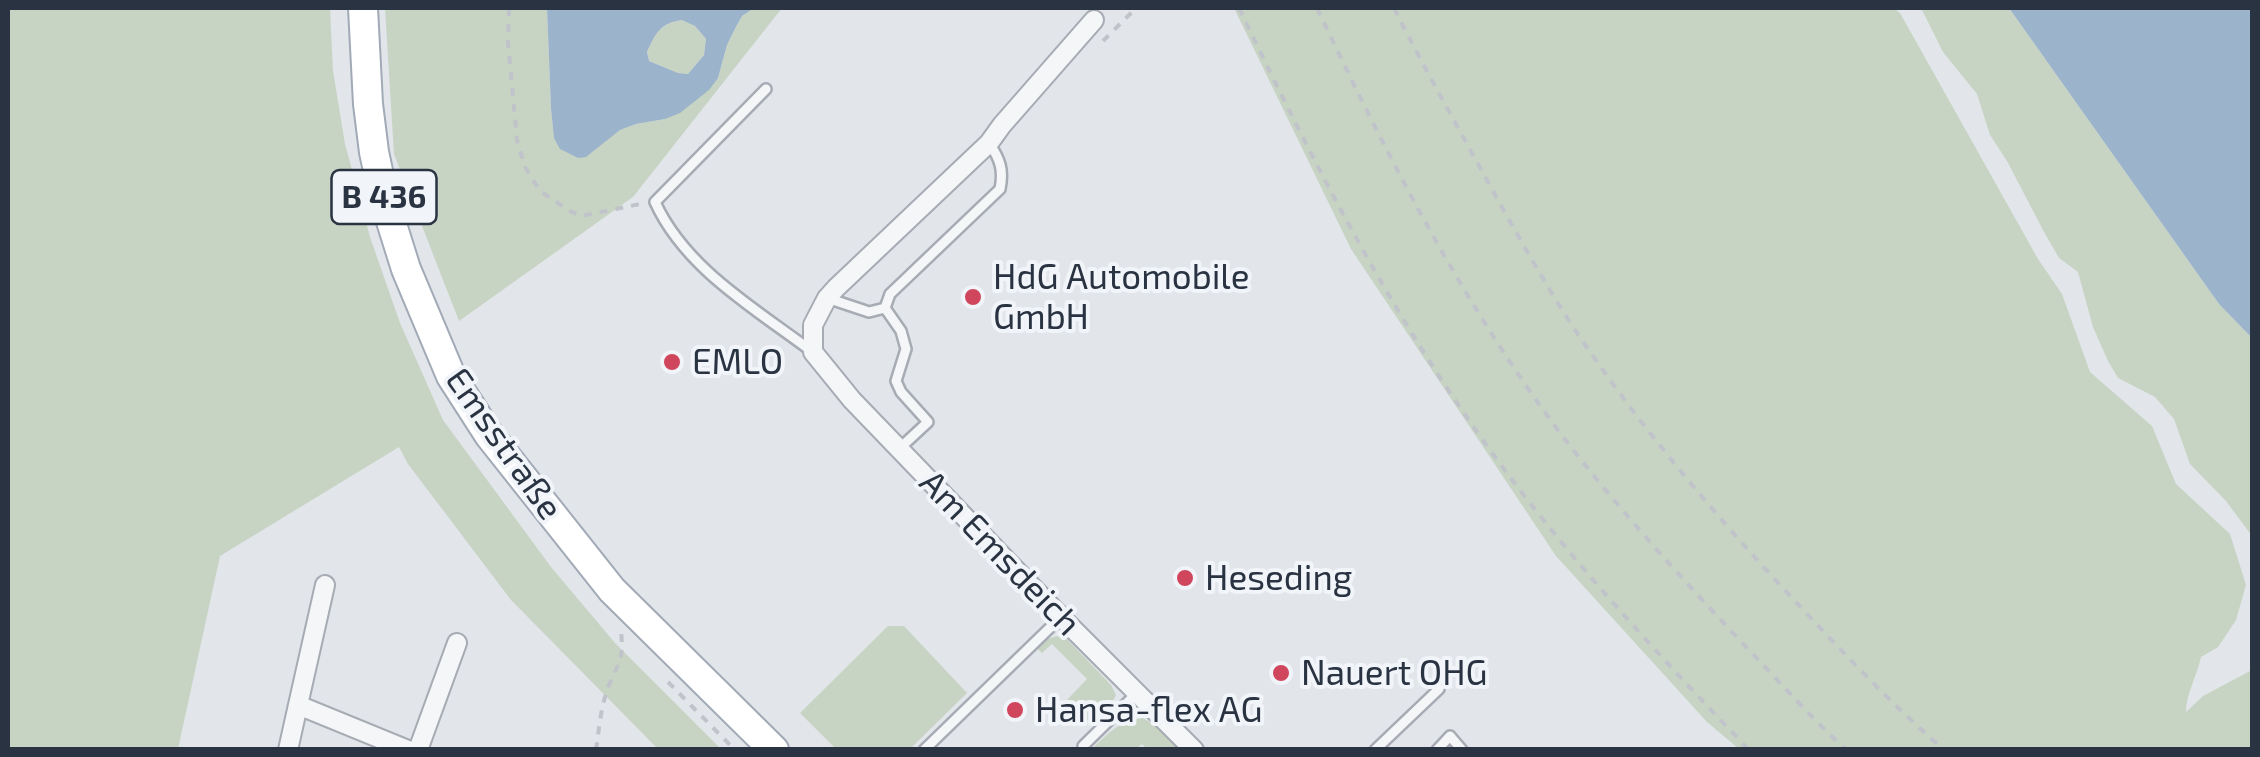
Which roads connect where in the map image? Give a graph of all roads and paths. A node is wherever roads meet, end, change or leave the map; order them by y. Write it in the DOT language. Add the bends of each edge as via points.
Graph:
graph roads {
  1 [pos="363,8"];
  2 [pos="509,8"];
  3 [pos="1239,8"];
  4 [pos="1317,8"];
  5 [pos="1394,8"];
  6 [pos="1094,20"];
  7 [pos="766,89"];
  8 [pos="988,143"];
  9 [pos="655,202"];
  10 [pos="827,298"];
  11 [pos="885,308"];
  12 [pos="813,352"];
  13 [pos="900,449"];
  14 [pos="324,585"];
  15 [pos="1061,617"];
  16 [pos="622,631"];
  17 [pos="457,642"];
  18 [pos="1439,689"];
  19 [pos="1138,693"];
  20 [pos="298,706"];
  21 [pos="1083,746"];
  22 [pos="288,750"];
  23 [pos="408,750"];
  24 [pos="418,750"];
  25 [pos="596,750"];
  26 [pos="774,750"];
  27 [pos="924,750"];
  28 [pos="1194,750"];
  29 [pos="1375,750"];
  30 [pos="1436,750"];
  31 [pos="1462,750"];
  32 [pos="1749,750"];
  33 [pos="1846,750"];
  34 [pos="1944,750"];
  1 -- 26 [label="main road, Emsstraße / B 436" via="368,104 384,199 451,376 489,435 612,590"];
  2 -- 9 [label="path" via="517,140 540,190 581,216"];
  3 -- 32 [label="path" via="1364,254 1464,414 1583,569"];
  4 -- 33 [label="path" via="1422,217 1473,305 1569,444 1632,523"];
  5 -- 34 [label="path" via="1530,258 1624,398 1746,550"];
  6 -- 8 [label="street"];
  7 -- 9 [label="lane"];
  8 -- 10 [label="street"];
  8 -- 11 [label="lane" via="999,158 1000,189 890,294"];
  9 -- 12 [label="lane, Am Emsdeich" via="680,242 722,285"];
  10 -- 11 [label="lane" via="868,312"];
  10 -- 12 [label="street" via="813,325"];
  11 -- 13 [label="lane" via="906,349 896,380 928,422"];
  12 -- 13 [label="street, Am Emsdeich"];
  13 -- 15 [label="street, Am Emsdeich"];
  14 -- 20 [label="street"];
  15 -- 19 [label="street, Am Emsdeich"];
  15 -- 27 [label="lane"];
  16 -- 25 [label="path" via="620,666 608,686"];
  17 -- 24 [label="street"];
  18 -- 29 [label="lane"];
  19 -- 21 [label="lane"];
  19 -- 28 [label="street, Am Emsdeich"];
  20 -- 22 [label="street"];
  20 -- 23 [label="street"];
  30 -- 31 [label="lane" via="1450,736"];
}
